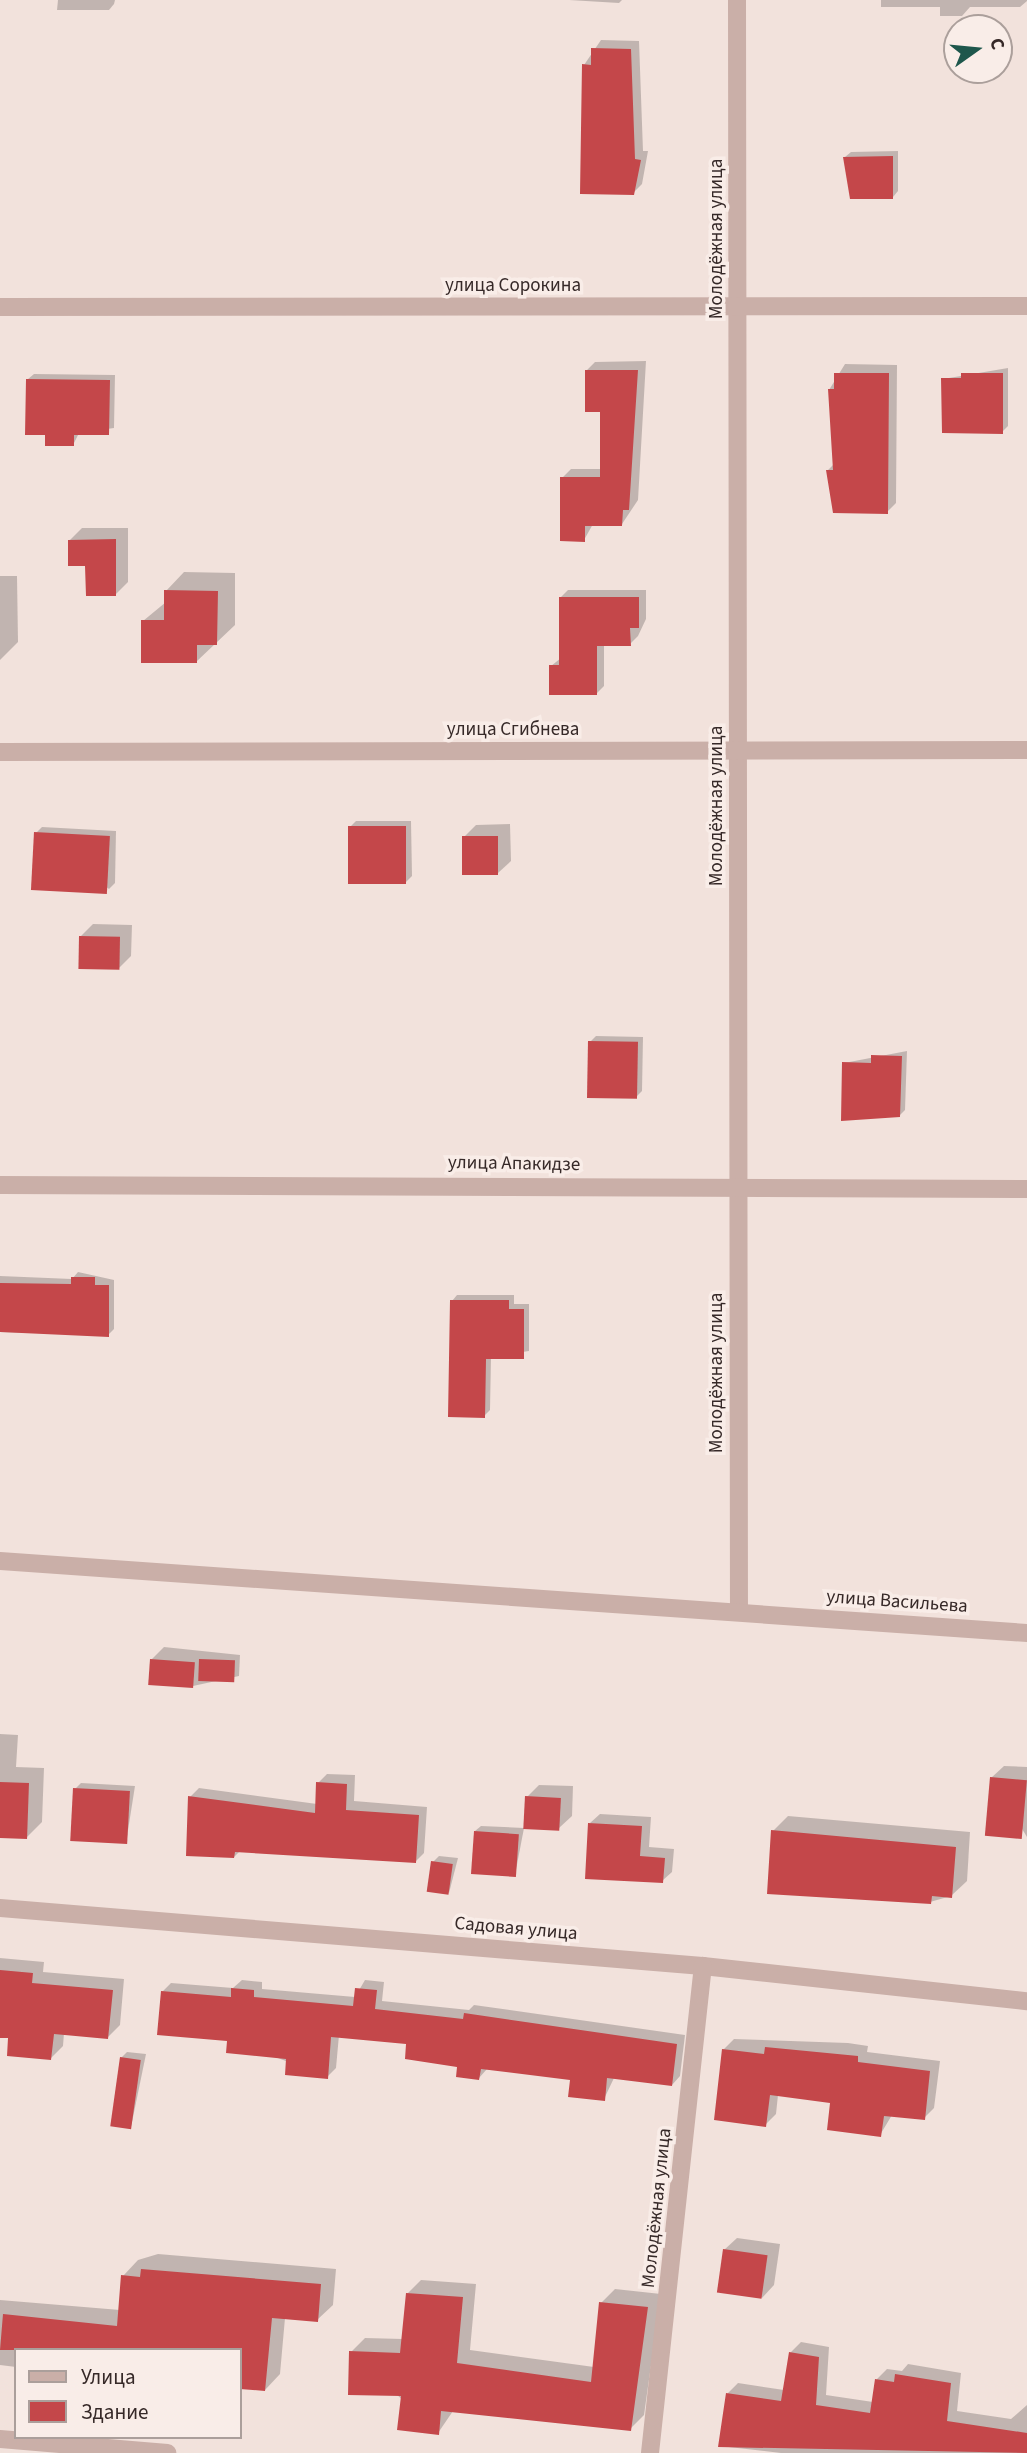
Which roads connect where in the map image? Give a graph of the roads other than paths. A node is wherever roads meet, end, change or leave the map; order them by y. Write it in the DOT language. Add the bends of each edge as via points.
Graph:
graph roads {
  1 [pos="737,0"];
  2 [pos="738,306"];
  3 [pos="1027,306"];
  4 [pos="0,307"];
  5 [pos="1027,750"];
  6 [pos="738,751"];
  7 [pos="0,752"];
  8 [pos="0,1185"];
  9 [pos="737,1188"];
  10 [pos="1027,1189"];
  11 [pos="0,1561"];
  12 [pos="739,1612"];
  13 [pos="1027,1633"];
  14 [pos="0,1908"];
  15 [pos="704,1966"];
  16 [pos="1027,2001"];
  17 [pos="0,2439"];
  18 [pos="167,2453"];
  19 [pos="650,2453"];
  1 -- 2 [label="street, Молодёжная улица"];
  2 -- 3 [label="street, улица Сорокина"];
  2 -- 4 [label="street, улица Сорокина"];
  2 -- 6 [label="street, Молодёжная улица"];
  5 -- 6 [label="street, улица Сгибнева"];
  6 -- 7 [label="street, улица Сгибнева"];
  6 -- 9 [label="street, Молодёжная улица"];
  8 -- 9 [label="street, улица Апакидзе"];
  9 -- 10 [label="street, улица Апакидзе"];
  9 -- 12 [label="street, Молодёжная улица"];
  11 -- 12 [label="street, улица Васильева"];
  12 -- 13 [label="street, улица Васильева"];
  14 -- 15 [label="street, Садовая улица"];
  15 -- 16 [label="street, Садовая улица"];
  15 -- 19 [label="street, Молодёжная улица"];
  17 -- 18 [label="street"];
}
